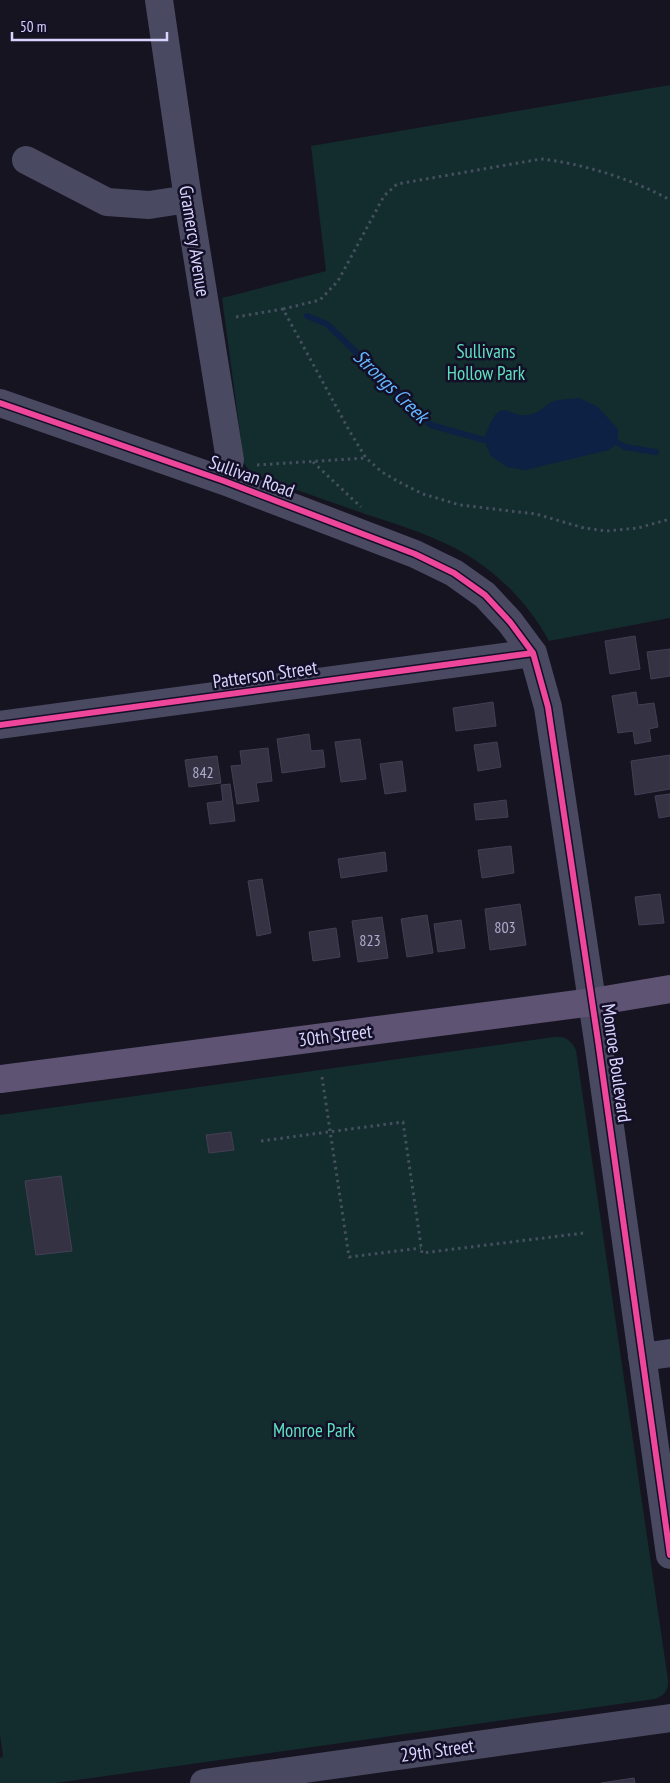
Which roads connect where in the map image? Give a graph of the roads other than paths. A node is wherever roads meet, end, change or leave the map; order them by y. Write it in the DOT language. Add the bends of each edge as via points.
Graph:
graph roads {
  1 [pos="159,0"];
  2 [pos="26,160"];
  3 [pos="188,199"];
  4 [pos="0,403"];
  5 [pos="224,481"];
  6 [pos="485,595"];
  7 [pos="533,653"];
  8 [pos="0,725"];
  9 [pos="670,989"];
  10 [pos="593,1002"];
  11 [pos="0,1079"];
  12 [pos="670,1353"];
  13 [pos="642,1357"];
  14 [pos="670,1555"];
  15 [pos="670,1718"];
  16 [pos="204,1783"];
  1 -- 3 [label="street, Gramercy Avenue"];
  2 -- 3 [label="street" via="107,202 149,205"];
  3 -- 5 [label="street, Gramercy Avenue" via="230,460"];
  4 -- 5 [label="street, Sullivan Road"];
  5 -- 6 [label="street, Sullivan Road" via="415,554 454,573"];
  6 -- 7 [label="street, Monroe Boulevard"];
  7 -- 8 [label="street, Patterson Street"];
  7 -- 10 [label="street, Monroe Boulevard" via="548,707"];
  9 -- 10 [label="main road, 30th Street"];
  10 -- 11 [label="main road, 30th Street"];
  10 -- 13 [label="street, Monroe Boulevard"];
  12 -- 13 [label="street"];
  13 -- 14 [label="street, Monroe Boulevard"];
  15 -- 16 [label="street, 29th Street"];
}
